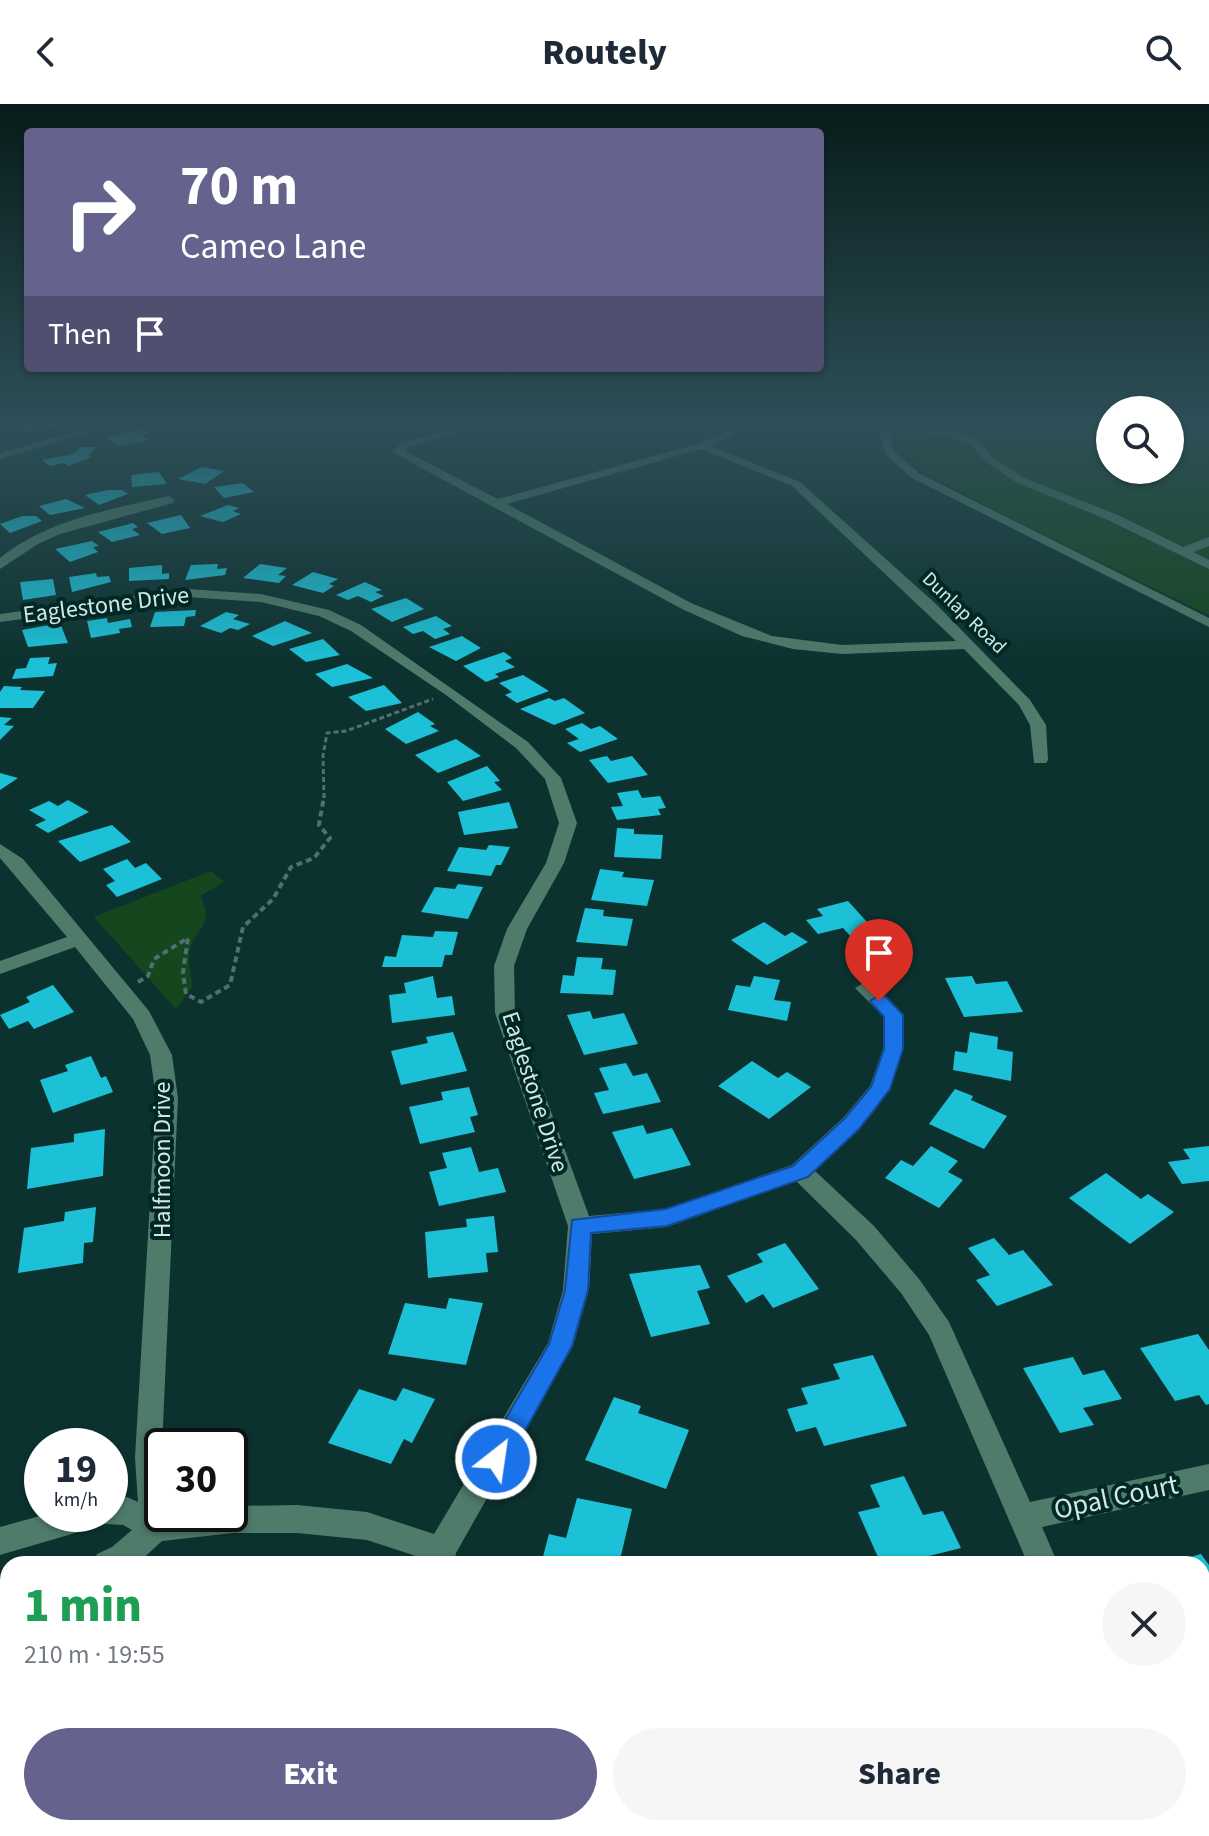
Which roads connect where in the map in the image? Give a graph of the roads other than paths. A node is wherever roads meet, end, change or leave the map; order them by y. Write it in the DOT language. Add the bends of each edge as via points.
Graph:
graph roads {
  1 [pos="154,504"];
  2 [pos="499,504"];
  3 [pos="817,504"];
  4 [pos="971,504"];
  5 [pos="1079,504"];
  6 [pos="1209,541"];
  7 [pos="1181,553"];
  8 [pos="2,560"];
  9 [pos="1209,565"];
  10 [pos="0,618"];
  11 [pos="1209,623"];
  12 [pos="968,644"];
  13 [pos="1040,760"];
  14 [pos="0,849"];
  15 [pos="80,939"];
  16 [pos="0,968"];
  17 [pos="865,988"];
  18 [pos="800,1171"];
  19 [pos="580,1226"];
  20 [pos="151,1428"];
  21 [pos="1209,1477"];
  22 [pos="1024,1517"];
  23 [pos="248,1519"];
  24 [pos="32,1532"];
  25 [pos="151,1532"];
  26 [pos="0,1541"];
  27 [pos="124,1556"];
  28 [pos="438,1556"];
  29 [pos="441,1556"];
  30 [pos="1040,1556"];
  1 -- 8 [label="street" via="85,521"];
  2 -- 12 [label="street" via="730,626 769,639 873,651"];
  3 -- 12 [label="street, Dunlap Road"];
  4 -- 11 [label="street"];
  5 -- 7 [label="street"];
  6 -- 7 [label="street"];
  7 -- 9 [label="street"];
  10 -- 19 [label="street, Eaglestone Drive" via="188,593 261,598 324,613 356,628 522,745 553,778 568,823 555,863 517,929 504,966 505,1013"];
  12 -- 13 [label="street, Dunlap Road" via="1025,703 1038,725"];
  14 -- 15 [label="street, Halfmoon Drive"];
  15 -- 16 [label="street"];
  15 -- 20 [label="street, Halfmoon Drive" via="142,1016 161,1055 167,1098 165,1191"];
  17 -- 18 [label="street" via="894,1015 894,1049 880,1089"];
  18 -- 19 [label="street" via="667,1218"];
  18 -- 22 [label="street" via="865,1233 940,1330"];
  19 -- 29 [label="street, Eaglestone Drive" via="576,1290 560,1346"];
  21 -- 22 [label="street, Opal Court"];
  22 -- 30 [label="street"];
  23 -- 28 [label="street" via="367,1526"];
  24 -- 26 [label="street"];
  25 -- 27 [label="street"];
}
